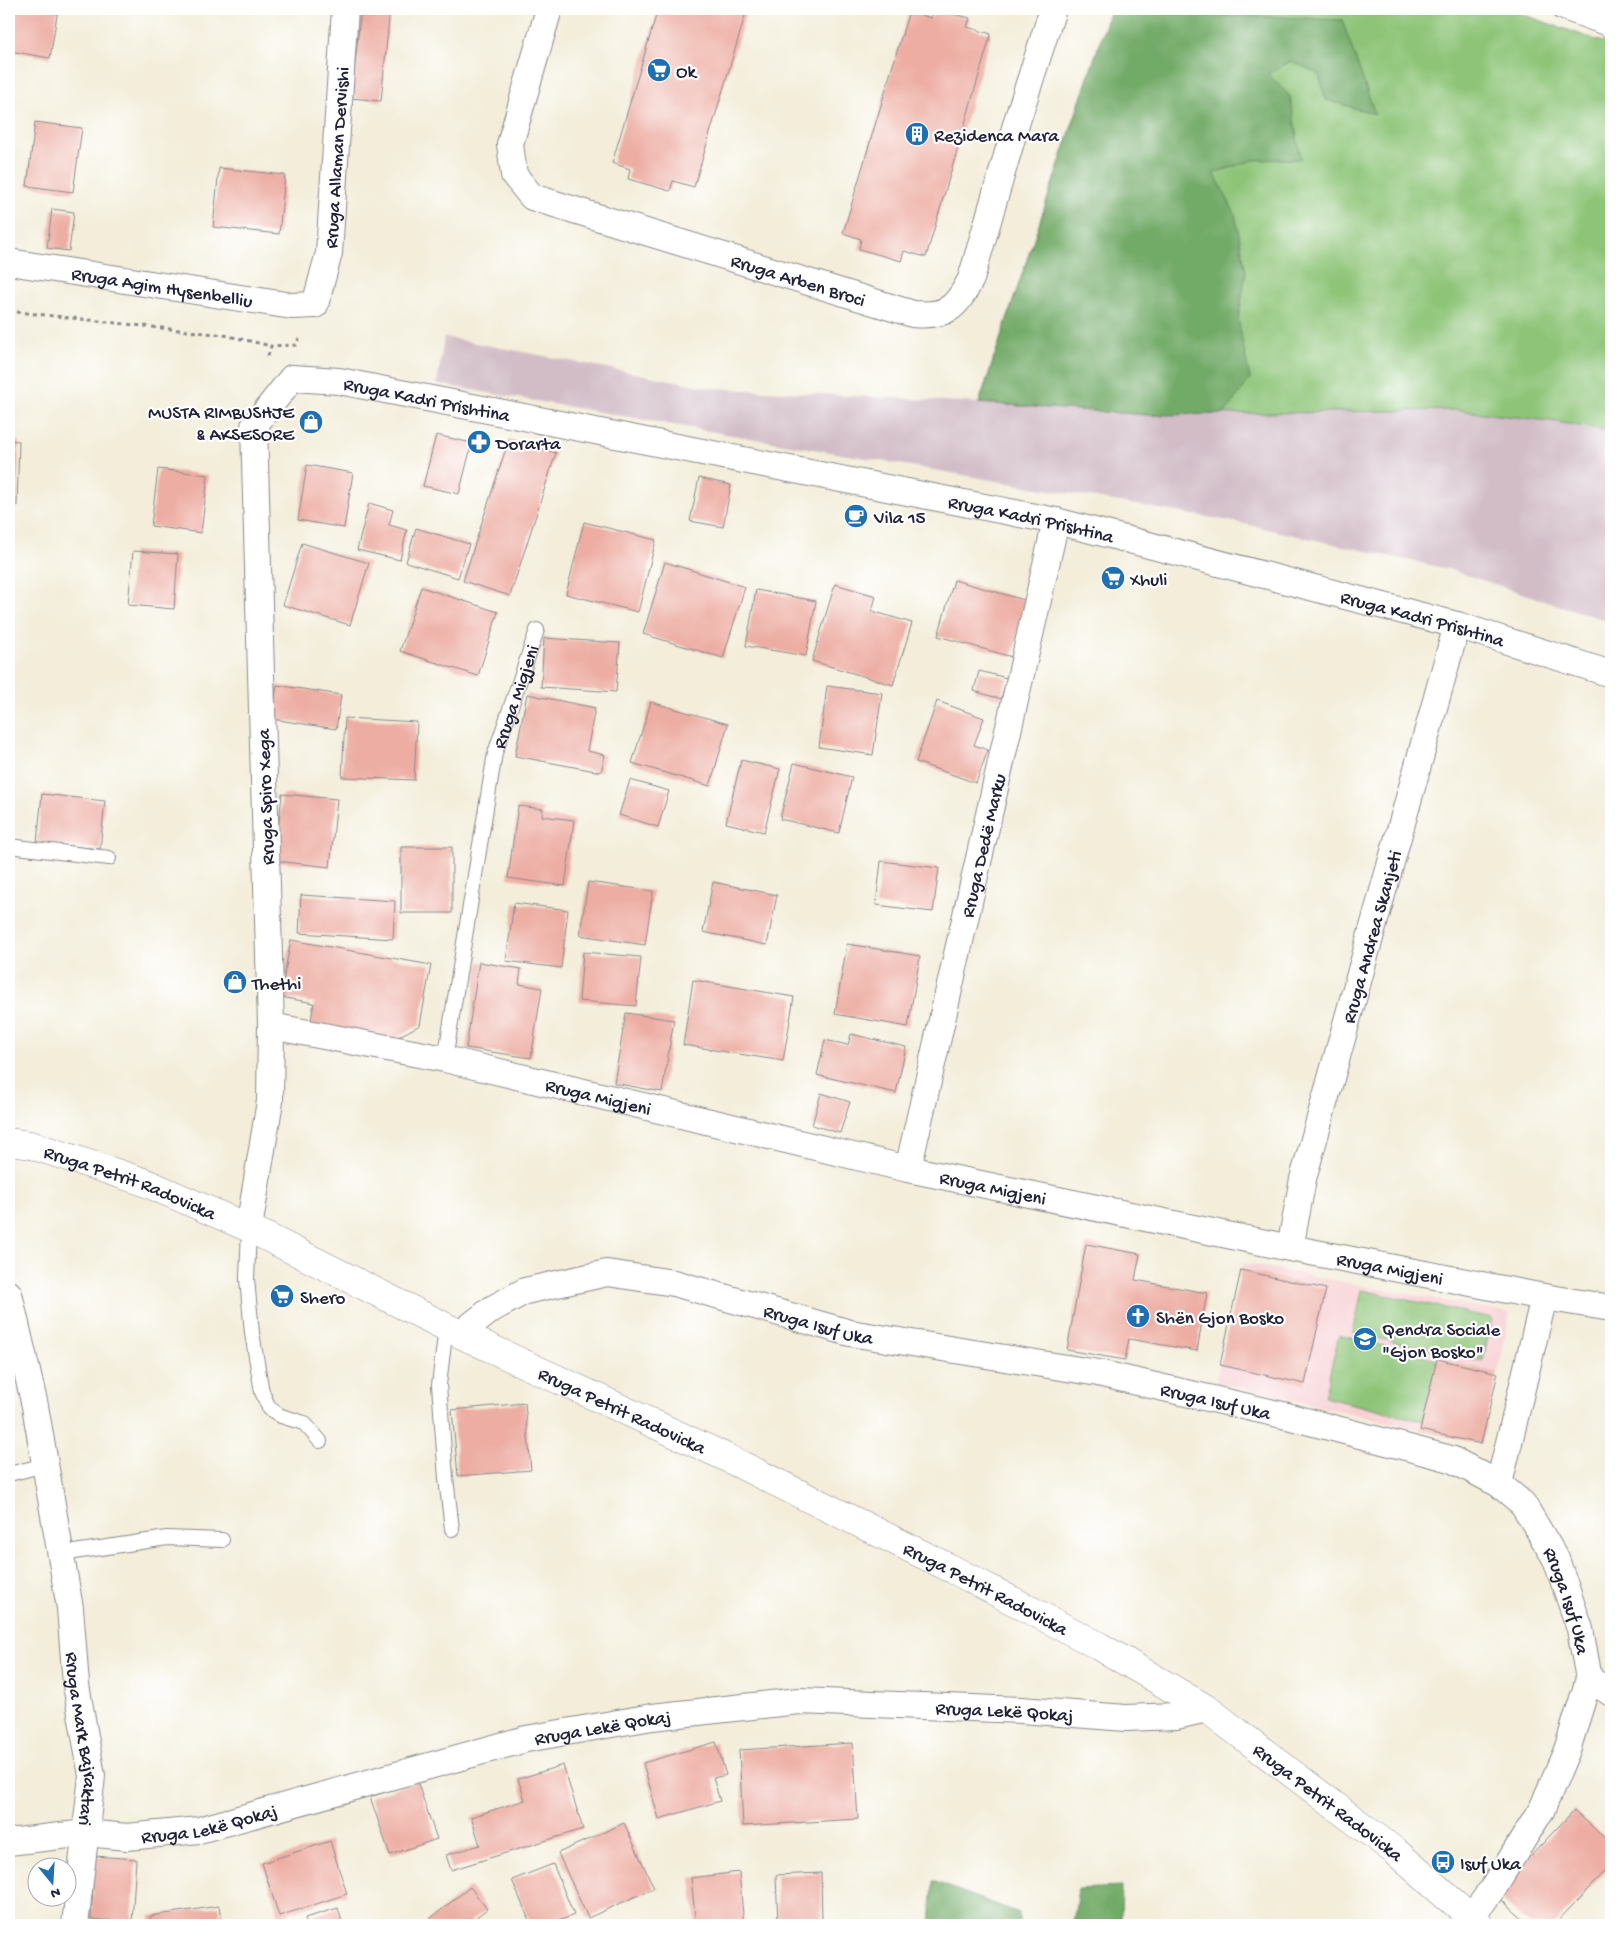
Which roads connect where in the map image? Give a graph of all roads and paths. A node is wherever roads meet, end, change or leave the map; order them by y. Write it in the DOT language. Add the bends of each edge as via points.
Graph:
graph roads {
  1 [pos="345,9"];
  2 [pos="549,9"];
  3 [pos="1053,9"];
  4 [pos="1561,9"];
  5 [pos="1611,27"];
  6 [pos="9,262"];
  7 [pos="315,305"];
  8 [pos="9,311"];
  9 [pos="271,346"];
  10 [pos="292,378"];
  11 [pos="1056,521"];
  12 [pos="1456,626"];
  13 [pos="537,630"];
  14 [pos="1611,674"];
  15 [pos="9,846"];
  16 [pos="109,858"];
  17 [pos="271,1026"];
  18 [pos="445,1059"];
  19 [pos="9,1142"];
  20 [pos="908,1169"];
  21 [pos="249,1228"];
  22 [pos="1290,1248"];
  23 [pos="9,1294"];
  24 [pos="1544,1297"];
  25 [pos="1611,1308"];
  26 [pos="453,1330"];
  27 [pos="320,1441"];
  28 [pos="45,1465"];
  29 [pos="9,1474"];
  30 [pos="1499,1484"];
  31 [pos="452,1529"];
  32 [pos="222,1540"];
  33 [pos="60,1554"];
  34 [pos="1589,1679"];
  35 [pos="1611,1693"];
  36 [pos="1207,1709"];
  37 [pos="86,1833"];
  38 [pos="9,1842"];
  39 [pos="1475,1922"];
  40 [pos="75,1925"];
  1 -- 7 [label="street, Rruga Allaman Dervishi" via="329,253"];
  2 -- 3 [label="street, Rruga Arben Broci" via="510,144 514,175 532,197 913,314 932,316 948,310 962,298 971,279"];
  4 -- 5 [label="street"];
  6 -- 7 [label="street, Rruga Agim Hysenbelliu" via="292,306"];
  8 -- 9 [label="path" via="224,335"];
  10 -- 11 [label="street, Rruga Kadri Prishtina" via="339,381"];
  10 -- 17 [label="street, Rruga Spiro Xega" via="254,426"];
  11 -- 12 [label="street, Rruga Kadri Prishtina"];
  11 -- 20 [label="street, Rruga Dedë Marku"];
  12 -- 14 [label="street, Rruga Kadri Prishtina"];
  12 -- 22 [label="street, Rruga Andrea Skanjeti" via="1303,1178"];
  13 -- 18 [label="lane, Rruga Migjeni" via="494,754"];
  15 -- 16 [label="lane"];
  17 -- 18 [label="street, Rruga Migjeni"];
  17 -- 21 [label="street, Rruga Spiro Xega" via="270,1101"];
  18 -- 20 [label="street, Rruga Migjeni"];
  19 -- 21 [label="main road, Rruga Petrit Radovicka" via="31,1145 144,1182"];
  20 -- 22 [label="street, Rruga Migjeni"];
  21 -- 26 [label="main road, Rruga Petrit Radovicka"];
  21 -- 27 [label="lane" via="247,1279 262,1392 269,1408 281,1416 304,1423"];
  22 -- 24 [label="street, Rruga Migjeni"];
  23 -- 28 [label="street, Rruga Mark Bajraktari"];
  24 -- 25 [label="street, Rruga Migjeni"];
  24 -- 30 [label="street"];
  26 -- 30 [label="street, Rruga Isuf Uka" via="526,1291 607,1273 674,1283 850,1333 1098,1373 1287,1416 1450,1459"];
  26 -- 31 [label="lane" via="439,1385"];
  26 -- 36 [label="main road, Rruga Petrit Radovicka" via="719,1454 954,1570 1099,1646"];
  28 -- 29 [label="lane"];
  28 -- 33 [label="street, Rruga Mark Bajraktari"];
  30 -- 34 [label="street, Rruga Isuf Uka" via="1523,1504 1556,1559 1580,1629"];
  32 -- 33 [label="lane" via="167,1538"];
  33 -- 37 [label="street, Rruga Mark Bajraktari" via="70,1608 76,1685 92,1776"];
  34 -- 35 [label="street"];
  34 -- 39 [label="street, Rruga Isuf Uka" via="1567,1750 1542,1809"];
  36 -- 37 [label="street, Rruga Lekë Qokaj" via="1176,1716 1126,1718 798,1702 652,1717 526,1739 199,1830 127,1836"];
  36 -- 39 [label="main road, Rruga Petrit Radovicka" via="1396,1852"];
  37 -- 38 [label="street, Rruga Lekë Qokaj"];
  37 -- 40 [label="street, Rruga Mark Bajraktari"];
}
